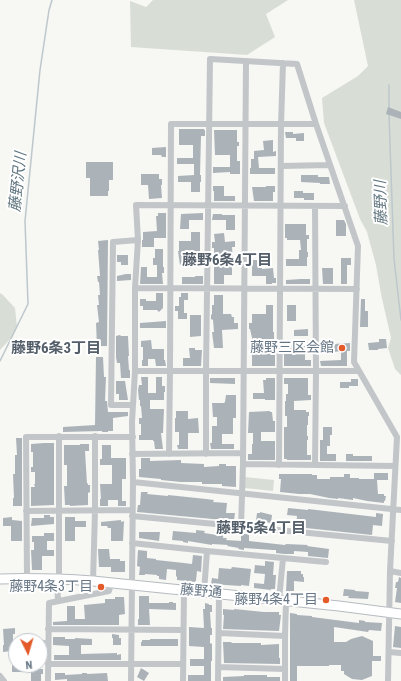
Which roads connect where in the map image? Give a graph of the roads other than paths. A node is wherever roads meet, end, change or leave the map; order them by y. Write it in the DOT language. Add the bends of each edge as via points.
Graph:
graph roads {
  1 [pos="246,61"];
  2 [pos="283,63"];
  3 [pos="316,124"];
  4 [pos="209,125"];
  5 [pos="245,125"];
  6 [pos="281,125"];
  7 [pos="330,165"];
  8 [pos="281,166"];
  9 [pos="170,206"];
  10 [pos="208,206"];
  11 [pos="280,206"];
  12 [pos="345,206"];
  13 [pos="245,207"];
  14 [pos="315,207"];
  15 [pos="138,240"];
  16 [pos="136,288"];
  17 [pos="170,288"];
  18 [pos="207,289"];
  19 [pos="244,289"];
  20 [pos="280,289"];
  21 [pos="316,289"];
  22 [pos="357,290"];
  23 [pos="135,371"];
  24 [pos="170,371"];
  25 [pos="206,371"];
  26 [pos="280,371"];
  27 [pos="316,371"];
  28 [pos="359,371"];
  29 [pos="244,372"];
  30 [pos="133,405"];
  31 [pos="59,436"];
  32 [pos="95,436"];
  33 [pos="133,437"];
  34 [pos="399,437"];
  35 [pos="132,454"];
  36 [pos="169,454"];
  37 [pos="206,454"];
  38 [pos="243,454"];
  39 [pos="243,464"];
  40 [pos="279,465"];
  41 [pos="314,465"];
  42 [pos="396,466"];
  43 [pos="133,482"];
  44 [pos="242,494"];
  45 [pos="393,509"];
  46 [pos="95,510"];
  47 [pos="401,510"];
  48 [pos="26,511"];
  49 [pos="58,511"];
  50 [pos="132,513"];
  51 [pos="241,527"];
  52 [pos="392,542"];
  53 [pos="132,543"];
  54 [pos="207,552"];
  55 [pos="283,558"];
  56 [pos="326,562"];
  57 [pos="390,571"];
  58 [pos="401,573"];
  59 [pos="23,578"];
  60 [pos="0,579"];
  61 [pos="58,579"];
  62 [pos="93,581"];
  63 [pos="111,583"];
  64 [pos="132,585"];
  65 [pos="184,590"];
  66 [pos="204,592"];
  67 [pos="219,594"];
  68 [pos="283,600"];
  69 [pos="58,601"];
  70 [pos="390,613"];
  71 [pos="401,614"];
  72 [pos="132,629"];
  73 [pos="48,630"];
  74 [pos="183,630"];
  75 [pos="219,634"];
  76 [pos="285,636"];
  77 [pos="389,652"];
  78 [pos="401,653"];
  79 [pos="48,664"];
  80 [pos="132,664"];
  81 [pos="183,664"];
  82 [pos="218,667"];
  83 [pos="285,669"];
  84 [pos="0,676"];
  85 [pos="4,681"];
  86 [pos="132,681"];
  87 [pos="183,681"];
  88 [pos="218,681"];
  89 [pos="285,681"];
  90 [pos="388,681"];
  1 -- 2 [label="street"];
  1 -- 4 [label="street" via="210,59"];
  1 -- 5 [label="street"];
  2 -- 3 [label="street" via="297,64"];
  2 -- 6 [label="street"];
  3 -- 6 [label="street"];
  3 -- 7 [label="street"];
  4 -- 5 [label="street"];
  4 -- 9 [label="street" via="171,124"];
  4 -- 10 [label="street"];
  5 -- 6 [label="street"];
  5 -- 13 [label="street"];
  6 -- 8 [label="street"];
  7 -- 8 [label="street"];
  7 -- 12 [label="street"];
  8 -- 11 [label="street"];
  9 -- 10 [label="street"];
  9 -- 15 [label="street" via="136,205"];
  9 -- 17 [label="street"];
  10 -- 13 [label="street"];
  10 -- 18 [label="street"];
  11 -- 13 [label="street"];
  11 -- 14 [label="street"];
  11 -- 20 [label="street"];
  12 -- 14 [label="street"];
  12 -- 22 [label="street" via="358,246"];
  13 -- 19 [label="street"];
  14 -- 21 [label="street"];
  15 -- 16 [label="street"];
  15 -- 30 [label="street" via="113,242 111,405"];
  16 -- 17 [label="street"];
  16 -- 23 [label="street"];
  17 -- 18 [label="street"];
  17 -- 24 [label="street"];
  18 -- 19 [label="street"];
  18 -- 25 [label="street"];
  19 -- 20 [label="street"];
  19 -- 29 [label="street"];
  20 -- 21 [label="street"];
  20 -- 26 [label="street"];
  21 -- 22 [label="street"];
  21 -- 27 [label="street"];
  22 -- 28 [label="street" via="354,362"];
  23 -- 24 [label="street"];
  23 -- 30 [label="street"];
  24 -- 25 [label="street"];
  24 -- 36 [label="street"];
  25 -- 29 [label="street"];
  25 -- 37 [label="street"];
  26 -- 27 [label="street"];
  26 -- 29 [label="street"];
  26 -- 40 [label="street"];
  27 -- 28 [label="street"];
  27 -- 41 [label="street"];
  28 -- 34 [label="street"];
  29 -- 38 [label="street"];
  30 -- 33 [label="street"];
  31 -- 32 [label="street"];
  31 -- 48 [label="street" via="26,437"];
  31 -- 49 [label="street"];
  32 -- 33 [label="street"];
  32 -- 46 [label="street"];
  33 -- 35 [label="street"];
  34 -- 42 [label="street"];
  35 -- 36 [label="street"];
  35 -- 43 [label="street"];
  36 -- 37 [label="street"];
  37 -- 38 [label="street"];
  38 -- 39 [label="street"];
  39 -- 40 [label="street"];
  39 -- 44 [label="street"];
  40 -- 41 [label="street"];
  41 -- 42 [label="street"];
  42 -- 45 [label="street"];
  43 -- 44 [label="street"];
  43 -- 50 [label="street"];
  44 -- 45 [label="street"];
  44 -- 51 [label="street"];
  45 -- 47 [label="street"];
  45 -- 52 [label="street"];
  46 -- 49 [label="street"];
  46 -- 50 [label="street"];
  46 -- 62 [label="street"];
  48 -- 49 [label="street"];
  48 -- 59 [label="street"];
  49 -- 61 [label="street"];
  50 -- 51 [label="street"];
  50 -- 53 [label="street"];
  51 -- 52 [label="street"];
  52 -- 57 [label="street"];
  53 -- 54 [label="street"];
  53 -- 64 [label="street"];
  54 -- 55 [label="street"];
  54 -- 66 [label="street"];
  55 -- 56 [label="street"];
  55 -- 68 [label="street"];
  57 -- 58 [label="street"];
  57 -- 70 [label="street"];
  59 -- 60 [label="street, 藤野通"];
  59 -- 61 [label="street, 藤野通"];
  61 -- 62 [label="street, 藤野通"];
  61 -- 69 [label="street"];
  62 -- 63 [label="street, 藤野通"];
  63 -- 64 [label="street, 藤野通"];
  63 -- 69 [label="street" via="109,591"];
  64 -- 65 [label="street, 藤野通"];
  64 -- 72 [label="street"];
  65 -- 66 [label="street, 藤野通"];
  65 -- 74 [label="street"];
  66 -- 67 [label="street, 藤野通"];
  67 -- 68 [label="street, 藤野通"];
  67 -- 75 [label="street"];
  68 -- 70 [label="street, 藤野通"];
  68 -- 76 [label="street"];
  69 -- 73 [label="street" via="49,603"];
  70 -- 71 [label="street, 藤野通"];
  70 -- 77 [label="street"];
  72 -- 73 [label="street"];
  72 -- 74 [label="street"];
  72 -- 80 [label="street"];
  74 -- 81 [label="street"];
  75 -- 76 [label="street"];
  75 -- 82 [label="street"];
  76 -- 83 [label="street"];
  77 -- 78 [label="street"];
  77 -- 90 [label="street"];
  79 -- 80 [label="street"];
  80 -- 81 [label="street"];
  80 -- 86 [label="street"];
  81 -- 87 [label="street"];
  82 -- 83 [label="street"];
  82 -- 88 [label="street"];
  83 -- 89 [label="street"];
  84 -- 85 [label="street"];
}
